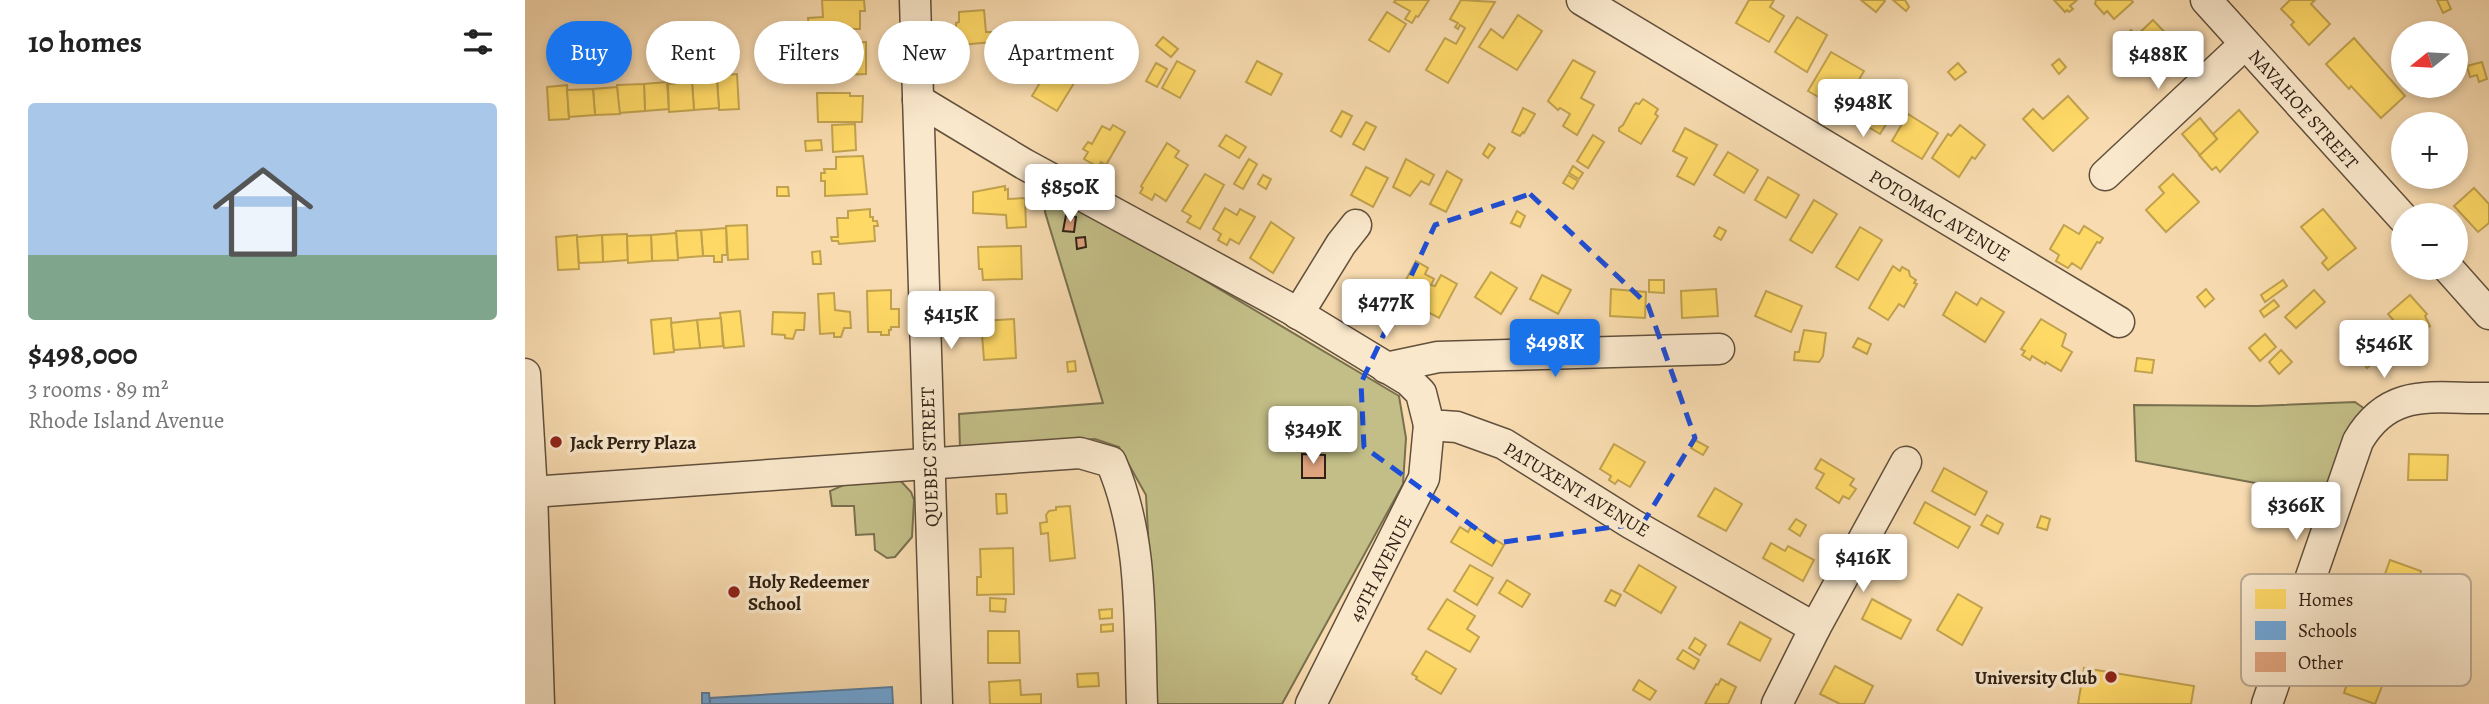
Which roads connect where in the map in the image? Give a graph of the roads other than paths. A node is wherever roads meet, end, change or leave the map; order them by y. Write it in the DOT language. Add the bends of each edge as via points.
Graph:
graph roads {
  1 [pos="915,0"];
  2 [pos="1582,0"];
  3 [pos="2206,0"];
  4 [pos="2245,44"];
  5 [pos="918,100"];
  6 [pos="2105,175"];
  7 [pos="2391,205"];
  8 [pos="1356,225"];
  9 [pos="2459,280"];
  10 [pos="1298,314"];
  11 [pos="2489,314"];
  12 [pos="2119,322"];
  13 [pos="1719,349"];
  14 [pos="1386,368"];
  15 [pos="525,374"];
  16 [pos="2489,398"];
  17 [pos="1429,425"];
  18 [pos="527,432"];
  19 [pos="1906,462"];
  20 [pos="929,464"];
  21 [pos="532,492"];
  22 [pos="2312,574"];
  23 [pos="1815,628"];
  24 [pos="2273,686"];
  25 [pos="539,704"];
  26 [pos="937,704"];
  27 [pos="1142,704"];
  28 [pos="1311,704"];
  29 [pos="1777,704"];
  30 [pos="2267,704"];
  1 -- 5 [label="street, QUEBEC STREET"];
  2 -- 12 [label="street, POTOMAC AVENUE"];
  3 -- 4 [label="street, NAVAHOE STREET"];
  4 -- 6 [label="street"];
  4 -- 7 [label="street, NAVAHOE STREET"];
  5 -- 10 [label="street" via="1024,164"];
  5 -- 20 [label="street, QUEBEC STREET"];
  8 -- 10 [label="street"];
  9 -- 11 [label="street"];
  10 -- 14 [label="street"];
  13 -- 14 [label="street" via="1438,357"];
  14 -- 17 [label="street" via="1421,393"];
  15 -- 18 [label="street"];
  16 -- 22 [label="street" via="2410,399 2379,412 2358,441"];
  17 -- 23 [label="street, PATUXENT AVENUE" via="1457,427 1504,444 1632,524"];
  17 -- 28 [label="street, 49TH AVENUE" via="1424,478"];
  18 -- 21 [label="street"];
  19 -- 23 [label="street"];
  20 -- 21 [label="street"];
  20 -- 26 [label="street, QUEBEC STREET"];
  20 -- 27 [label="street" via="1080,453 1111,463 1123,491 1136,552"];
  21 -- 25 [label="street"];
  23 -- 29 [label="street"];
  24 -- 30 [label="street"];
}
